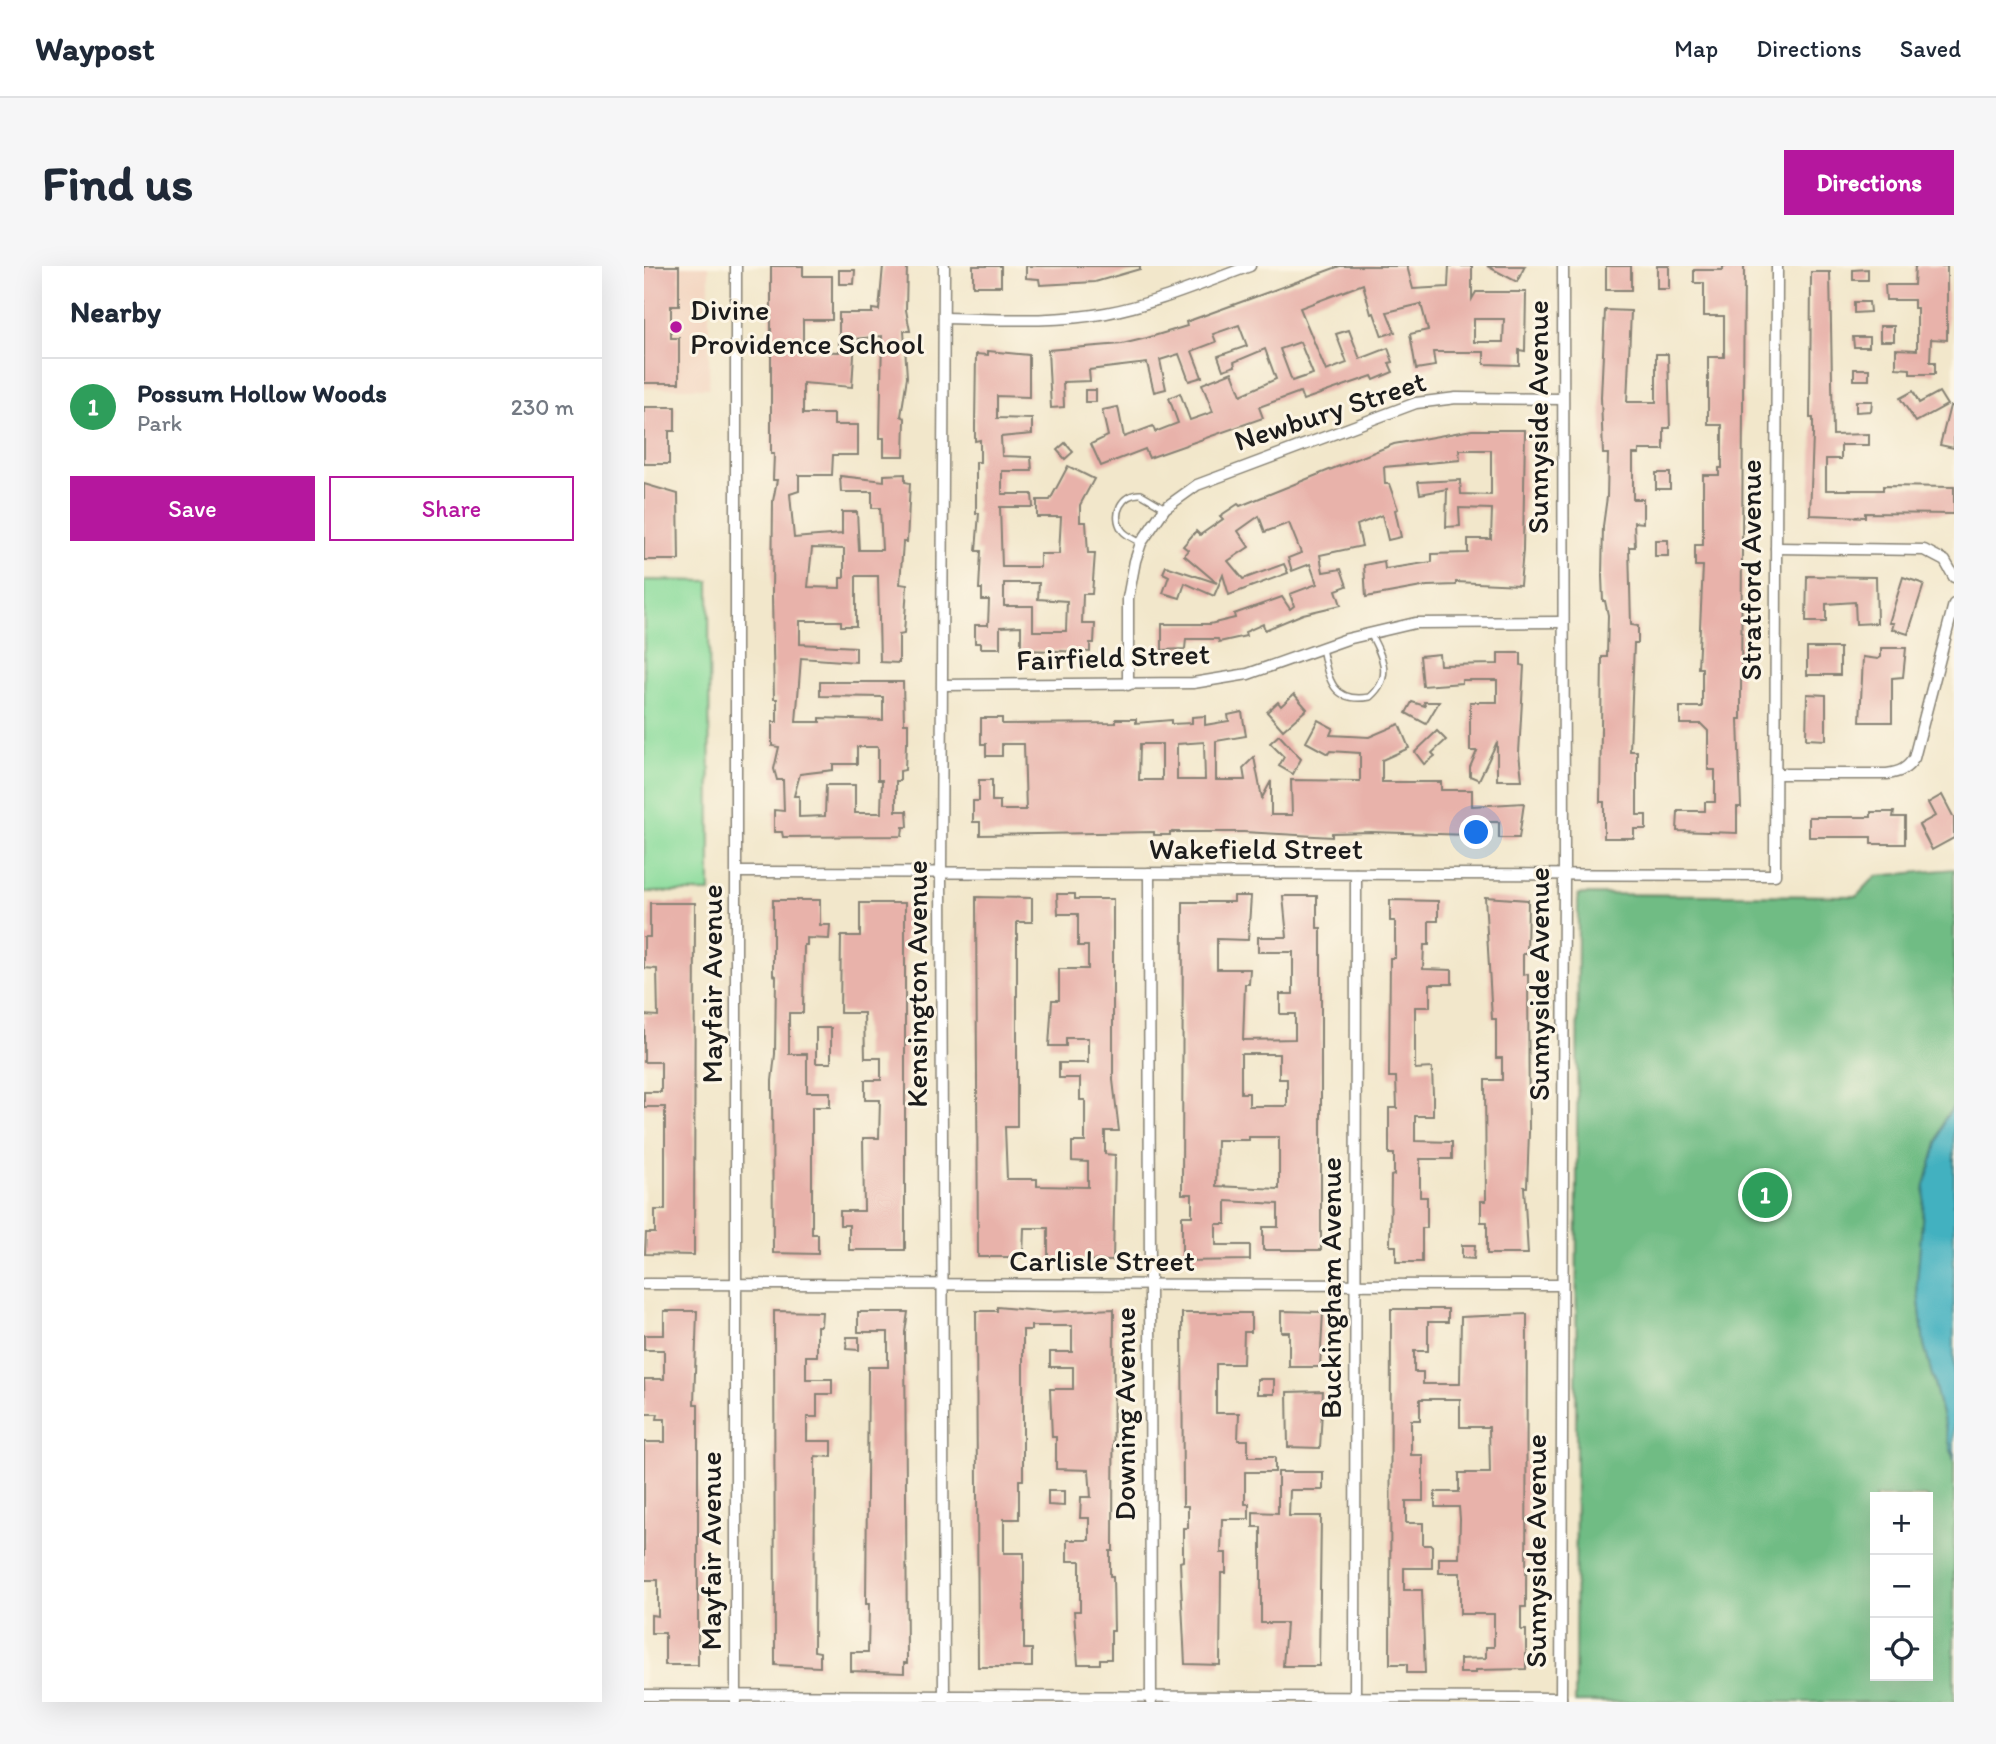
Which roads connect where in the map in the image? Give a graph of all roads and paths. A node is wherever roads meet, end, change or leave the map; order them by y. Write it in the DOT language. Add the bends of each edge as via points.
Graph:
graph roads {
  1 [pos="736,266"];
  2 [pos="944,266"];
  3 [pos="1250,266"];
  4 [pos="1563,266"];
  5 [pos="1777,266"];
  6 [pos="944,318"];
  7 [pos="1562,399"];
  8 [pos="1165,508"];
  9 [pos="1141,543"];
  10 [pos="1776,548"];
  11 [pos="1954,577"];
  12 [pos="1954,604"];
  13 [pos="1563,622"];
  14 [pos="1370,633"];
  15 [pos="1322,648"];
  16 [pos="943,685"];
  17 [pos="1128,685"];
  18 [pos="1776,774"];
  19 [pos="737,872"];
  20 [pos="941,873"];
  21 [pos="1149,873"];
  22 [pos="1356,874"];
  23 [pos="1564,874"];
  24 [pos="1775,875"];
  25 [pos="644,1284"];
  26 [pos="736,1284"];
  27 [pos="1355,1284"];
  28 [pos="1561,1285"];
  29 [pos="942,1286"];
  30 [pos="1149,1286"];
  31 [pos="644,1695"];
  32 [pos="736,1699"];
  33 [pos="944,1699"];
  34 [pos="1045,1699"];
  35 [pos="1151,1700"];
  36 [pos="1355,1700"];
  37 [pos="1561,1700"];
  1 -- 19 [label="street, Mayfair Avenue"];
  2 -- 6 [label="street, Kensington Avenue"];
  3 -- 6 [label="street" via="1106,313"];
  4 -- 7 [label="street, Sunnyside Avenue"];
  5 -- 10 [label="street, Stratford Avenue"];
  6 -- 16 [label="street, Kensington Avenue"];
  7 -- 8 [label="street, Newbury Street" via="1456,398 1416,403 1211,477"];
  7 -- 13 [label="street, Sunnyside Avenue"];
  8 -- 9 [label="street, Newbury Street"];
  8 -- 9 [label="lane" via="1141,494 1121,502 1118,519 1122,530"];
  9 -- 17 [label="street, Newbury Street" via="1128,598"];
  10 -- 11 [label="street" via="1924,550 1945,561"];
  10 -- 18 [label="street, Stratford Avenue"];
  12 -- 18 [label="street" via="1910,764 1887,774"];
  13 -- 14 [label="street, Fairfield Street" via="1442,621"];
  13 -- 23 [label="street, Sunnyside Avenue"];
  14 -- 15 [label="street, Fairfield Street"];
  14 -- 15 [label="lane" via="1385,670 1384,681 1370,697 1342,696 1329,678"];
  15 -- 17 [label="street, Fairfield Street" via="1248,674 1193,683"];
  16 -- 17 [label="street, Fairfield Street"];
  16 -- 20 [label="street, Kensington Avenue"];
  18 -- 24 [label="street, Stratford Avenue"];
  19 -- 20 [label="street, Wakefield Street"];
  19 -- 26 [label="street, Mayfair Avenue"];
  20 -- 21 [label="street, Wakefield Street"];
  20 -- 29 [label="street, Kensington Avenue"];
  21 -- 22 [label="street, Wakefield Street"];
  21 -- 30 [label="street, Downing Avenue"];
  22 -- 23 [label="street, Wakefield Street"];
  22 -- 27 [label="street, Buckingham Avenue"];
  23 -- 24 [label="street, Wakefield Street"];
  23 -- 28 [label="street, Sunnyside Avenue"];
  25 -- 26 [label="street, Carlisle Street"];
  26 -- 29 [label="street, Carlisle Street"];
  26 -- 32 [label="street, Mayfair Avenue"];
  27 -- 28 [label="street, Carlisle Street"];
  27 -- 30 [label="street, Carlisle Street"];
  27 -- 36 [label="street, Buckingham Avenue"];
  28 -- 37 [label="street, Sunnyside Avenue"];
  29 -- 30 [label="street, Carlisle Street"];
  29 -- 33 [label="street, Kensington Avenue"];
  30 -- 35 [label="street, Downing Avenue"];
  31 -- 32 [label="street"];
  32 -- 33 [label="street"];
  33 -- 34 [label="street"];
  34 -- 35 [label="street"];
  35 -- 36 [label="street"];
  36 -- 37 [label="street"];
}
